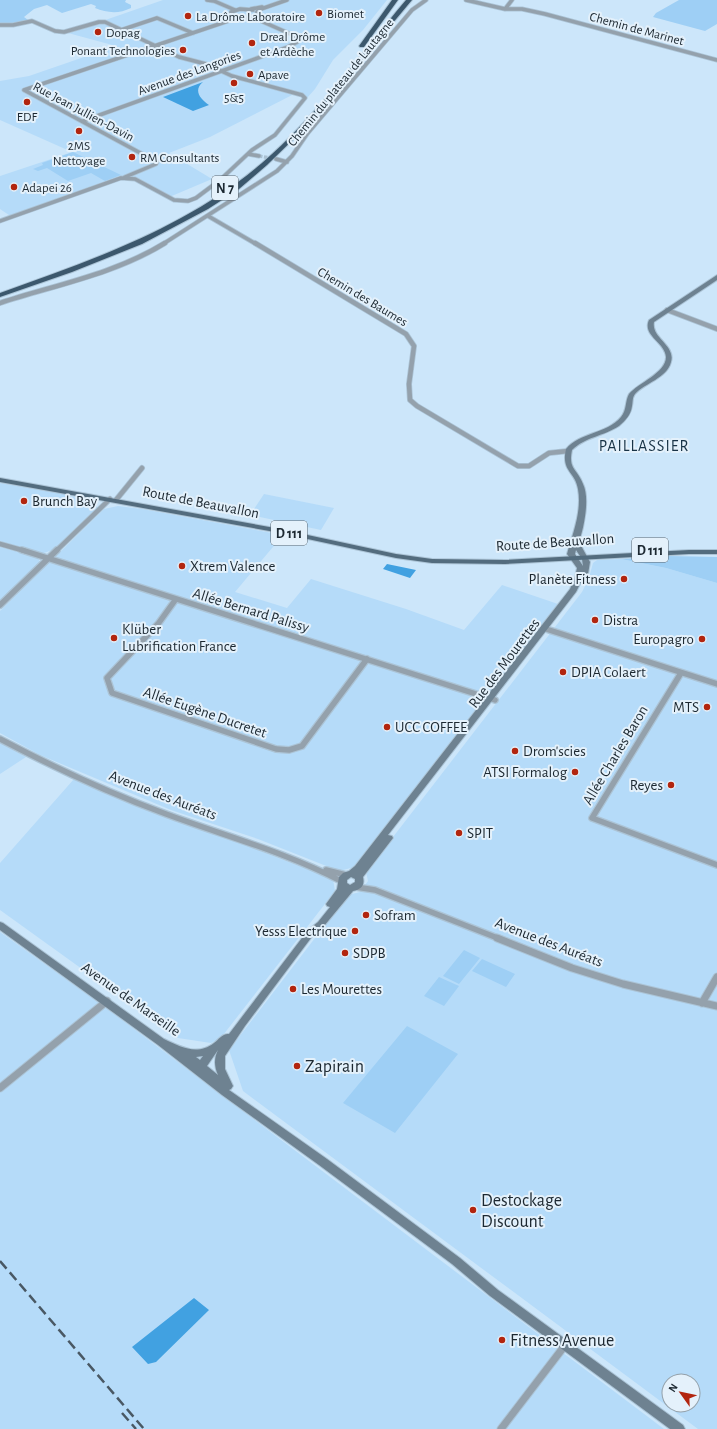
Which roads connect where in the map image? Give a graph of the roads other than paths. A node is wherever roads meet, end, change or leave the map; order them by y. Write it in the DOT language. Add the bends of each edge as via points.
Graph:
graph roads {
  1 [pos="207,0"];
  2 [pos="281,0"];
  3 [pos="287,0"];
  4 [pos="395,0"];
  5 [pos="403,0"];
  6 [pos="409,0"];
  7 [pos="417,0"];
  8 [pos="426,0"];
  9 [pos="466,0"];
  10 [pos="512,0"];
  11 [pos="251,9"];
  12 [pos="505,9"];
  13 [pos="235,10"];
  14 [pos="257,12"];
  15 [pos="231,15"];
  16 [pos="252,17"];
  17 [pos="237,18"];
  18 [pos="0,25"];
  19 [pos="121,30"];
  20 [pos="382,31"];
  21 [pos="191,32"];
  22 [pos="155,45"];
  23 [pos="359,51"];
  24 [pos="717,60"];
  25 [pos="221,71"];
  26 [pos="19,88"];
  27 [pos="24,90"];
  28 [pos="323,92"];
  29 [pos="318,98"];
  30 [pos="83,121"];
  31 [pos="248,154"];
  32 [pos="259,156"];
  33 [pos="276,159"];
  34 [pos="287,162"];
  35 [pos="121,178"];
  36 [pos="208,216"];
  37 [pos="0,221"];
  38 [pos="717,277"];
  39 [pos="0,290"];
  40 [pos="0,295"];
  41 [pos="0,303"];
  42 [pos="667,310"];
  43 [pos="717,329"];
  44 [pos="568,450"];
  45 [pos="142,468"];
  46 [pos="0,480"];
  47 [pos="113,500"];
  48 [pos="575,542"];
  49 [pos="0,544"];
  50 [pos="717,552"];
  51 [pos="573,556"];
  52 [pos="585,556"];
  53 [pos="50,558"];
  54 [pos="176,599"];
  55 [pos="0,605"];
  56 [pos="546,629"];
  57 [pos="367,659"];
  58 [pos="681,673"];
  59 [pos="717,684"];
  60 [pos="492,699"];
  61 [pos="0,739"];
  62 [pos="717,865"];
  63 [pos="351,881"];
  64 [pos="0,925"];
  65 [pos="717,977"];
  66 [pos="107,1001"];
  67 [pos="702,1003"];
  68 [pos="717,1006"];
  69 [pos="160,1042"];
  70 [pos="184,1053"];
  71 [pos="218,1053"];
  72 [pos="201,1070"];
  73 [pos="0,1088"];
  74 [pos="230,1090"];
  75 [pos="240,1102"];
  76 [pos="566,1344"];
  77 [pos="501,1429"];
  78 [pos="679,1429"];
  1 -- 13 [label="street"];
  2 -- 11 [label="street"];
  3 -- 14 [label="street"];
  4 -- 23 [label="highway"];
  5 -- 23 [label="highway"];
  6 -- 20 [label="highway, N 7"];
  7 -- 20 [label="highway"];
  8 -- 34 [label="street, Chemin du plateau de Lautagne" via="412,10 307,134"];
  9 -- 12 [label="street"];
  10 -- 12 [label="street"];
  11 -- 13 [label="street"];
  11 -- 14 [label="street"];
  12 -- 24 [label="street, Chemin de Marinet" via="522,9 545,14"];
  13 -- 15 [label="street" via="230,13"];
  14 -- 16 [label="street" via="257,15"];
  15 -- 17 [label="street"];
  15 -- 21 [label="street"];
  16 -- 17 [label="street"];
  16 -- 25 [label="street, Avenue des Langories" via="295,36 297,42"];
  17 -- 21 [label="street"];
  18 -- 19 [label="street" via="32,21 64,32 103,22"];
  19 -- 21 [label="street" via="157,18"];
  19 -- 22 [label="street"];
  20 -- 40 [label="highway, N 7" via="294,135 265,164 230,190 191,215 134,244"];
  21 -- 22 [label="street, Rue Jean Jullien-Davin"];
  22 -- 25 [label="street"];
  22 -- 27 [label="street, Rue Jean Jullien-Davin"];
  23 -- 28 [label="highway"];
  25 -- 30 [label="street, Avenue des Langories"];
  25 -- 31 [label="street, Chemin du plateau de Lautagne" via="289,90 305,98 280,130"];
  26 -- 27 [label="street"];
  27 -- 30 [label="street, Rue Jean Jullien-Davin"];
  29 -- 39 [label="highway, N 7" via="264,157 228,186 189,210 111,249"];
  30 -- 35 [label="street, Rue Jean Jullien-Davin" via="157,162"];
  31 -- 32 [label="street"];
  31 -- 35 [label="street" via="220,180 188,201 174,200 135,179"];
  33 -- 34 [label="street"];
  34 -- 36 [label="street"];
  35 -- 37 [label="street"];
  36 -- 41 [label="street" via="138,258"];
  36 -- 44 [label="street, Chemin des Baumes" via="406,334 414,346 410,400 417,406 518,466 532,465 544,455"];
  38 -- 42 [label="street"];
  42 -- 43 [label="street"];
  42 -- 44 [label="street" via="651,321 650,328 662,341 668,362 631,396 628,410 621,421 609,429 577,442"];
  44 -- 48 [label="street" via="567,464 580,483 582,492"];
  45 -- 47 [label="street"];
  46 -- 47 [label="main road, Route de Beauvallon / D 111"];
  47 -- 51 [label="main road, Route de Beauvallon / D 111" via="432,561 505,562"];
  47 -- 53 [label="street"];
  48 -- 51 [label="street"];
  48 -- 52 [label="street"];
  49 -- 53 [label="street, Allée Bernard Palissy"];
  50 -- 52 [label="main road, Route de Beauvallon / D 111"];
  51 -- 52 [label="main road, Route de Beauvallon / D 111"];
  51 -- 56 [label="street, Rue des Mourettes" via="581,568 576,584"];
  52 -- 56 [label="street, Rue des Mourettes" via="587,567 578,591"];
  53 -- 54 [label="street, Allée Bernard Palissy"];
  53 -- 55 [label="street"];
  54 -- 57 [label="street, Allée Bernard Palissy"];
  54 -- 57 [label="street, Allée Eugène Ducretet" via="158,624 107,678 112,694 286,751 302,746"];
  56 -- 58 [label="street"];
  56 -- 60 [label="street, Rue des Mourettes"];
  57 -- 60 [label="street, Allée Bernard Palissy"];
  58 -- 59 [label="street"];
  58 -- 62 [label="street, Allée Charles Baron" via="592,818"];
  60 -- 63 [label="street, Rue des Mourettes"];
  61 -- 63 [label="street, Avenue des Auréats" via="165,814 250,842"];
  63 -- 67 [label="street, Avenue des Auréats" via="572,968 623,984"];
  63 -- 71 [label="street, Rue des Mourettes" via="321,924 311,932"];
  64 -- 66 [label="street, Avenue de Marseille"];
  65 -- 67 [label="street"];
  66 -- 69 [label="street, Avenue de Marseille"];
  66 -- 73 [label="street"];
  67 -- 68 [label="street, Avenue des Auréats"];
  69 -- 70 [label="street, Avenue de Marseille"];
  69 -- 72 [label="street"];
  70 -- 71 [label="street"];
  70 -- 72 [label="street, Avenue de Marseille"];
  71 -- 72 [label="street, Rue des Mourettes"];
  71 -- 74 [label="street" via="220,1069"];
  72 -- 74 [label="street, Avenue de Marseille"];
  72 -- 75 [label="street"];
  74 -- 75 [label="street, Avenue de Marseille"];
  75 -- 76 [label="street"];
  76 -- 77 [label="street"];
  76 -- 78 [label="street"];
}
